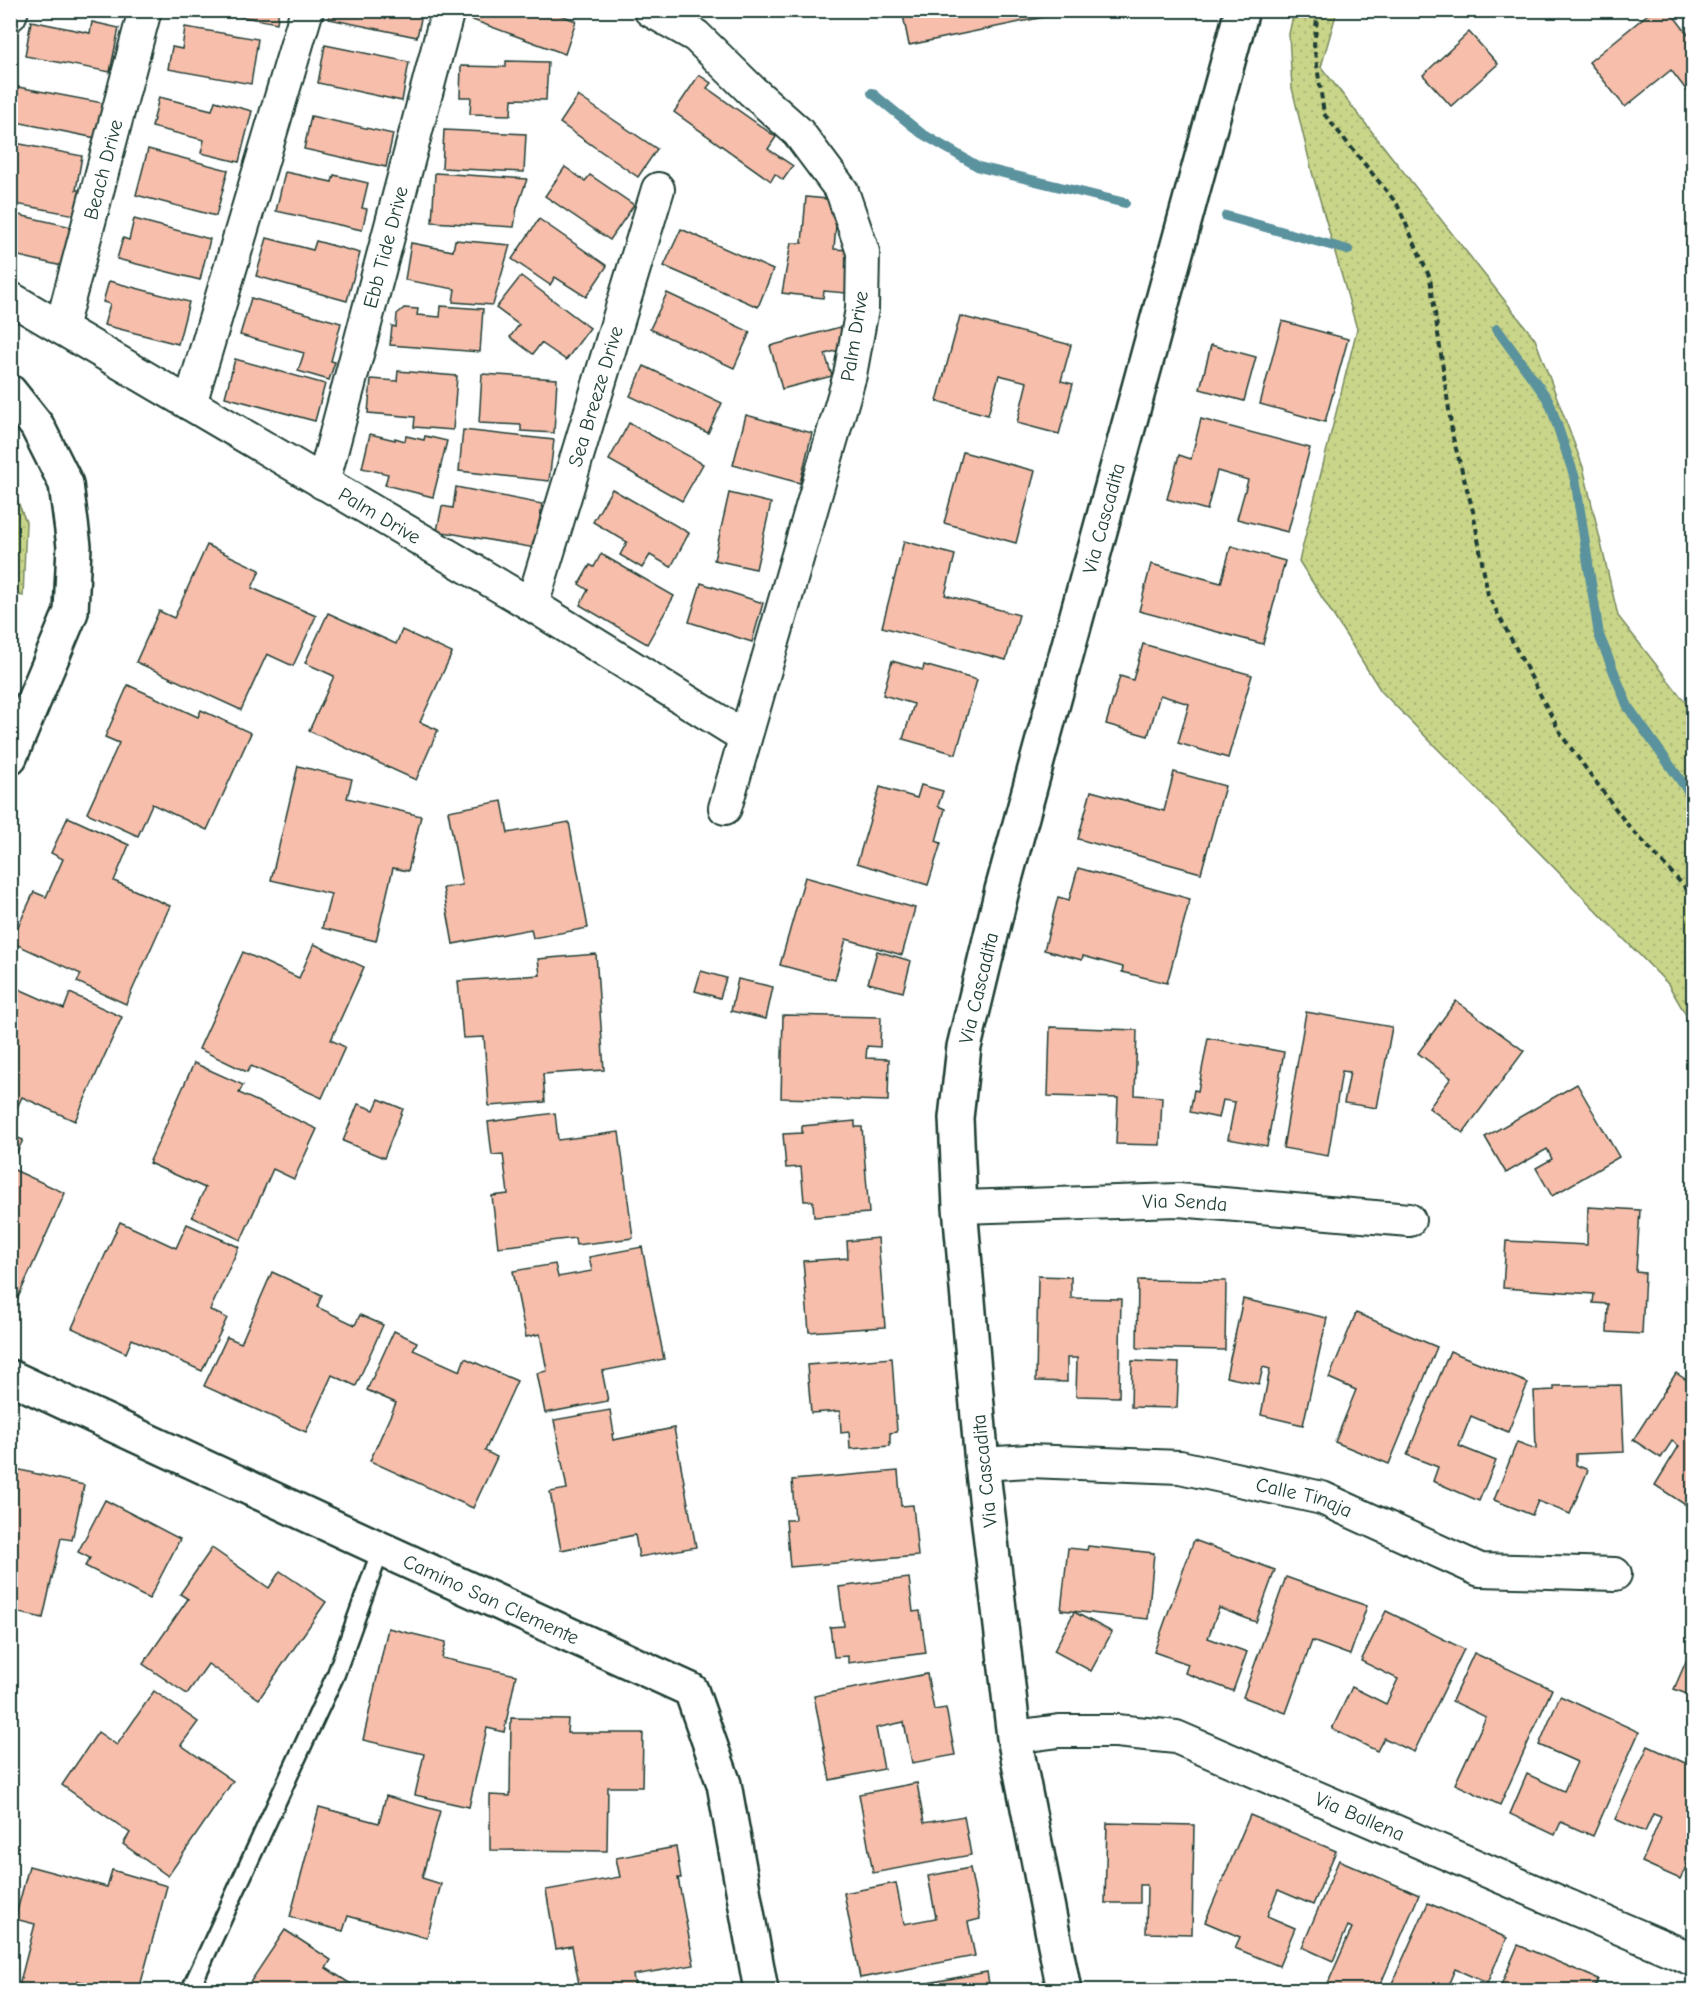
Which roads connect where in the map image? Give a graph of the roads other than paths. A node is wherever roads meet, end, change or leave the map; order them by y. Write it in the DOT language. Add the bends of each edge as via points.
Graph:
graph roads {
  1 [pos="12,10"];
  2 [pos="145,10"];
  3 [pos="308,10"];
  4 [pos="448,10"];
  5 [pos="650,10"];
  6 [pos="1242,10"];
  7 [pos="10,15"];
  8 [pos="700,23"];
  9 [pos="658,189"];
  10 [pos="10,298"];
  11 [pos="61,328"];
  12 [pos="10,392"];
  13 [pos="190,404"];
  14 [pos="323,483"];
  15 [pos="532,605"];
  16 [pos="745,737"];
  17 [pos="10,757"];
  18 [pos="725,808"];
  19 [pos="960,1207"];
  20 [pos="1409,1220"];
  21 [pos="10,1377"];
  22 [pos="982,1464"];
  23 [pos="381,1549"];
  24 [pos="1615,1574"];
  25 [pos="1014,1737"];
  26 [pos="1694,1960"];
  27 [pos="190,1990"];
  28 [pos="761,1990"];
  29 [pos="1064,1990"];
  1 -- 7 [label="street"];
  2 -- 11 [label="street, Beach Drive"];
  3 -- 13 [label="street"];
  4 -- 14 [label="street, Ebb Tide Drive"];
  5 -- 8 [label="street, Palm Drive"];
  6 -- 19 [label="street, Via Cascadita" via="1002,890 964,1047 956,1119"];
  8 -- 16 [label="street, Palm Drive" via="752,91 798,132 842,191 863,252 862,309 850,375"];
  9 -- 15 [label="street, Sea Breeze Drive"];
  10 -- 11 [label="street, Palm Drive"];
  11 -- 13 [label="street, Palm Drive"];
  12 -- 17 [label="street" via="38,426 66,484 74,546 71,612"];
  13 -- 14 [label="street, Palm Drive"];
  14 -- 15 [label="street, Palm Drive"];
  15 -- 16 [label="street, Palm Drive"];
  16 -- 18 [label="street, Palm Drive"];
  19 -- 20 [label="street, Via Senda" via="1178,1200"];
  19 -- 22 [label="street, Via Cascadita"];
  21 -- 23 [label="street, Camino San Clemente"];
  22 -- 24 [label="street, Calle Tinaja" via="1029,1461 1180,1467 1322,1498 1480,1570"];
  22 -- 25 [label="street, Via Cascadita"];
  23 -- 27 [label="lane" via="336,1674"];
  23 -- 28 [label="street, Camino San Clemente" via="691,1690 724,1784"];
  25 -- 26 [label="street, Via Ballena" via="1059,1731 1176,1737"];
  25 -- 29 [label="street, Via Cascadita"];
}
